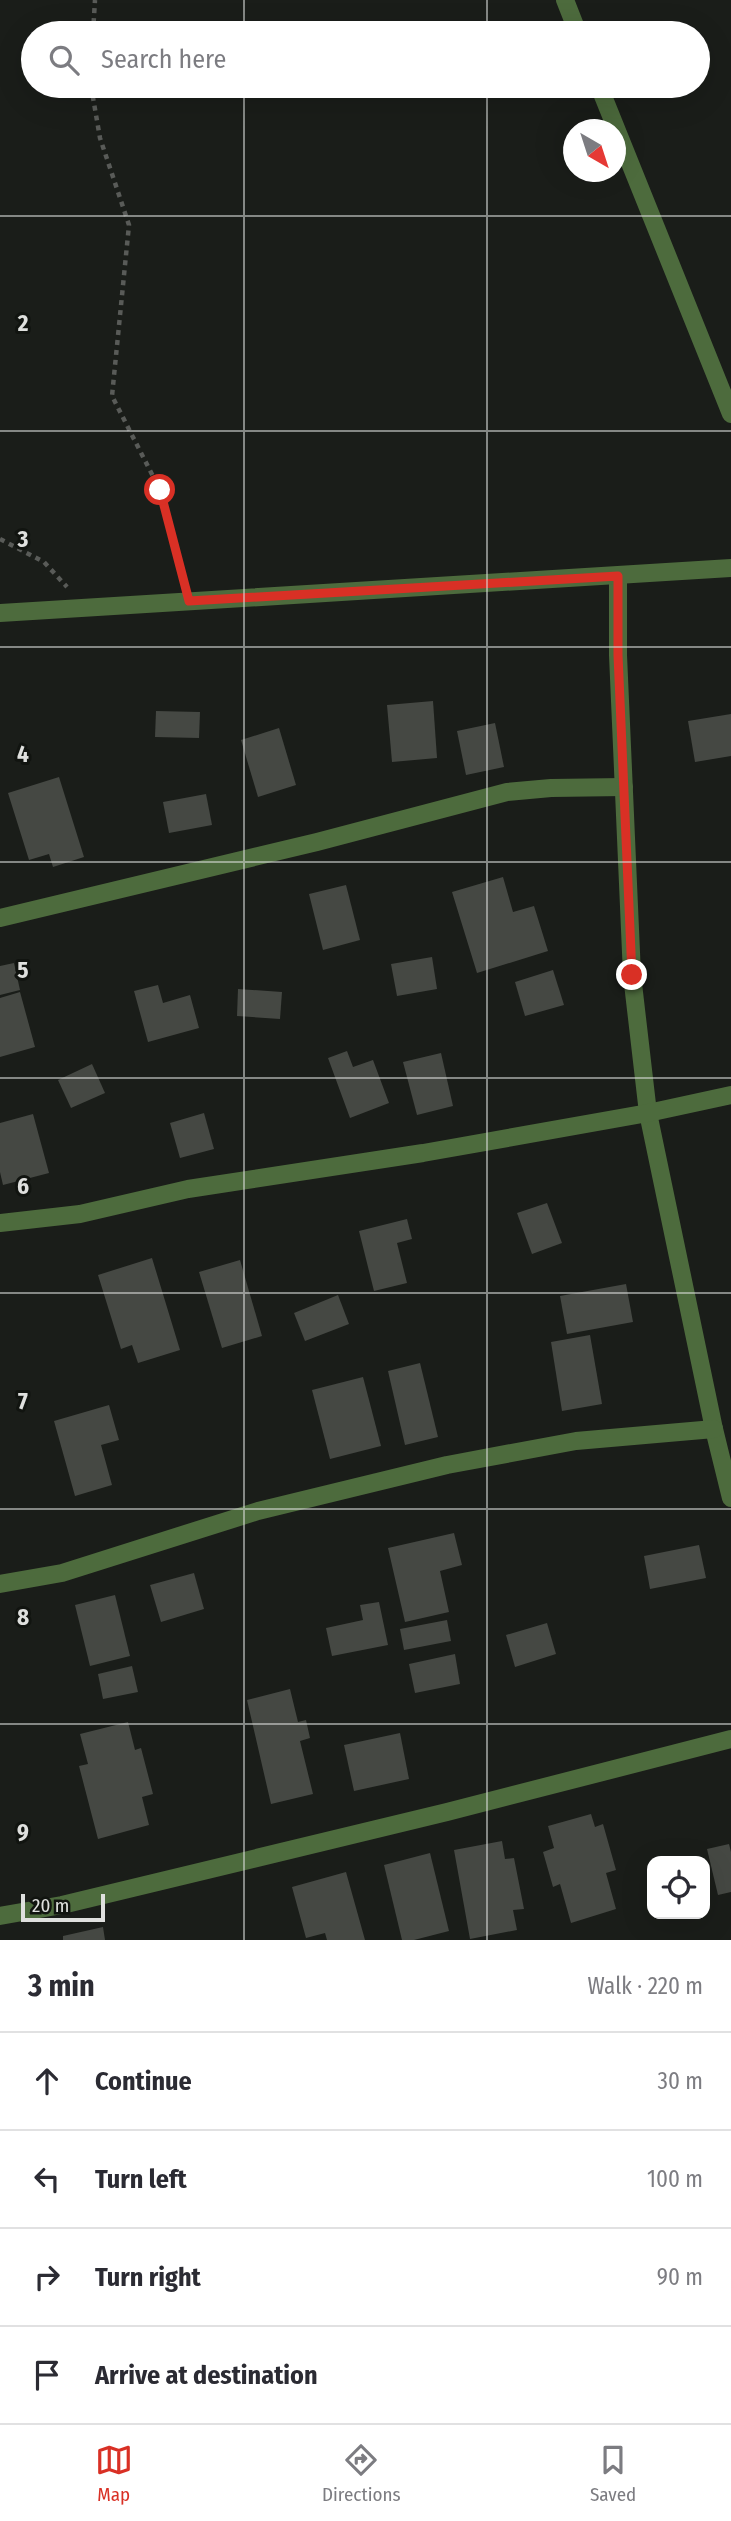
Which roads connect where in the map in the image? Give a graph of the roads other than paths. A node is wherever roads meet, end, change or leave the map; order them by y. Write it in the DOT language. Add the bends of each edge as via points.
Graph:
graph roads {
  1 [pos="565,0"];
  2 [pos="573,21"];
  3 [pos="604,98"];
  4 [pos="731,414"];
  5 [pos="731,568"];
  6 [pos="618,576"];
  7 [pos="0,613"];
  8 [pos="624,788"];
  9 [pos="0,918"];
  10 [pos="731,1096"];
  11 [pos="648,1113"];
  12 [pos="0,1223"];
  13 [pos="713,1429"];
  14 [pos="731,1498"];
  15 [pos="0,1584"];
  16 [pos="731,1740"];
  17 [pos="0,1916"];
  1 -- 2 [label="street"];
  3 -- 4 [label="street"];
  5 -- 6 [label="street"];
  6 -- 7 [label="street"];
  6 -- 8 [label="street"];
  8 -- 9 [label="street" via="508,792"];
  8 -- 11 [label="street" via="632,975"];
  10 -- 11 [label="street"];
  11 -- 12 [label="street" via="188,1189 80,1214"];
  11 -- 13 [label="street"];
  13 -- 14 [label="street"];
  13 -- 15 [label="street" via="576,1441 447,1465 258,1511 62,1573"];
  16 -- 17 [label="street" via="62,1905"];
}
